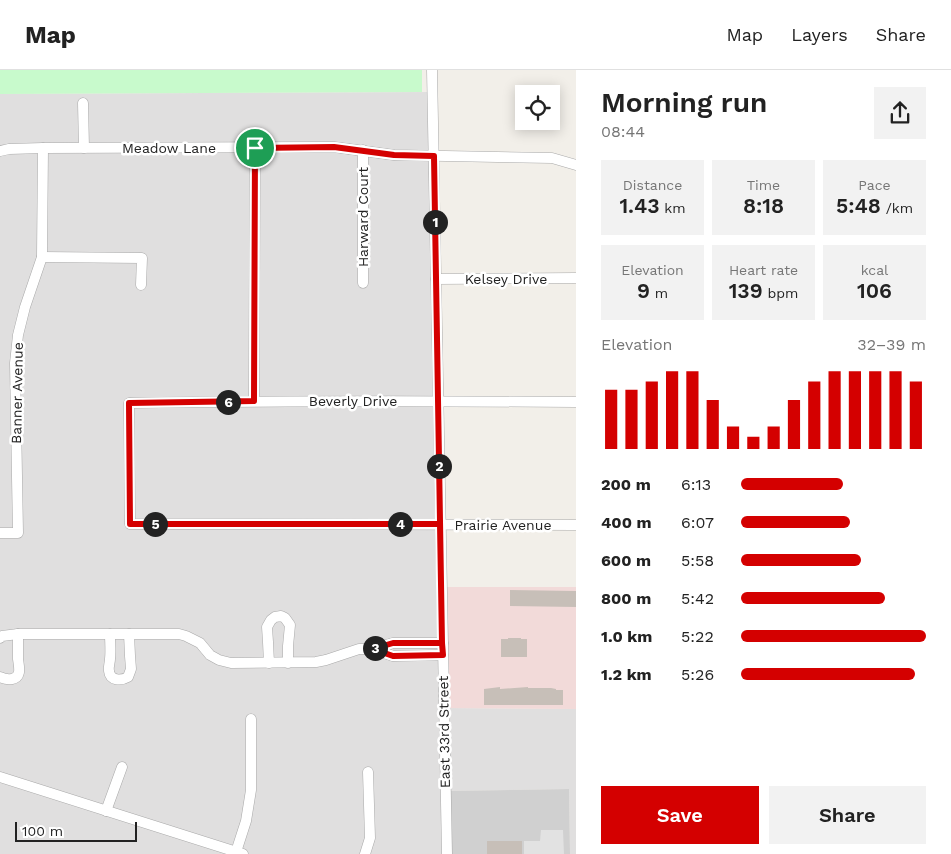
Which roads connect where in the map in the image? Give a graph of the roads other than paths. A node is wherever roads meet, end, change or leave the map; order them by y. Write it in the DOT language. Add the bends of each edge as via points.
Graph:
graph roads {
  1 [pos="432,70"];
  2 [pos="83,103"];
  3 [pos="44,148"];
  4 [pos="84,148"];
  5 [pos="255,148"];
  6 [pos="363,150"];
  7 [pos="0,151"];
  8 [pos="434,156"];
  9 [pos="576,165"];
  10 [pos="42,257"];
  11 [pos="576,278"];
  12 [pos="436,279"];
  13 [pos="363,283"];
  14 [pos="142,284"];
  15 [pos="254,401"];
  16 [pos="438,401"];
  17 [pos="576,402"];
  18 [pos="130,524"];
  19 [pos="440,524"];
  20 [pos="576,525"];
  21 [pos="0,533"];
  22 [pos="18,634"];
  23 [pos="110,634"];
  24 [pos="129,634"];
  25 [pos="0,638"];
  26 [pos="398,643"];
  27 [pos="442,643"];
  28 [pos="373,649"];
  29 [pos="443,655"];
  30 [pos="398,656"];
  31 [pos="288,662"];
  32 [pos="269,663"];
  33 [pos="0,677"];
  34 [pos="251,719"];
  35 [pos="122,767"];
  36 [pos="368,772"];
  37 [pos="0,777"];
  38 [pos="106,811"];
  39 [pos="240,853"];
  40 [pos="365,854"];
  41 [pos="447,854"];
  1 -- 8 [label="street, East 33rd Street"];
  2 -- 4 [label="street"];
  3 -- 4 [label="street, Meadow Lane"];
  3 -- 7 [label="street, Meadow Lane"];
  3 -- 10 [label="street, Banner Avenue"];
  4 -- 5 [label="street, Meadow Lane"];
  5 -- 6 [label="street, Meadow Lane"];
  5 -- 15 [label="street"];
  6 -- 8 [label="street, Meadow Lane"];
  6 -- 13 [label="street, Harward Court"];
  8 -- 9 [label="street, Meadow Lane" via="552,158"];
  8 -- 12 [label="street, East 33rd Street"];
  10 -- 14 [label="street" via="142,258"];
  10 -- 21 [label="street, Banner Avenue" via="25,306 15,363 18,533"];
  11 -- 12 [label="street, Kelsey Drive"];
  12 -- 16 [label="street, East 33rd Street"];
  15 -- 16 [label="street, Beverly Drive"];
  15 -- 18 [label="street, Beverly Drive" via="129,403"];
  16 -- 17 [label="street, Beverly Drive"];
  16 -- 19 [label="street, East 33rd Street"];
  18 -- 19 [label="street, Prairie Avenue"];
  19 -- 20 [label="street, Prairie Avenue"];
  19 -- 27 [label="street, East 33rd Street"];
  22 -- 23 [label="street"];
  22 -- 25 [label="street"];
  22 -- 33 [label="street" via="18,676 7,680"];
  23 -- 24 [label="street"];
  23 -- 24 [label="street" via="109,671 114,679 121,680 128,677 131,669"];
  24 -- 32 [label="street" via="179,634 200,643 219,660"];
  26 -- 27 [label="street"];
  26 -- 28 [label="street"];
  26 -- 30 [label="street"];
  27 -- 29 [label="street, East 33rd Street"];
  28 -- 30 [label="street"];
  28 -- 31 [label="street" via="359,649 316,662"];
  29 -- 30 [label="street"];
  29 -- 41 [label="street, East 33rd Street"];
  31 -- 32 [label="street"];
  31 -- 32 [label="street" via="290,625 281,616 275,617 266,627"];
  34 -- 39 [label="street" via="250,796"];
  35 -- 38 [label="street"];
  36 -- 40 [label="street" via="370,838"];
  37 -- 38 [label="street"];
  38 -- 39 [label="street"];
}
